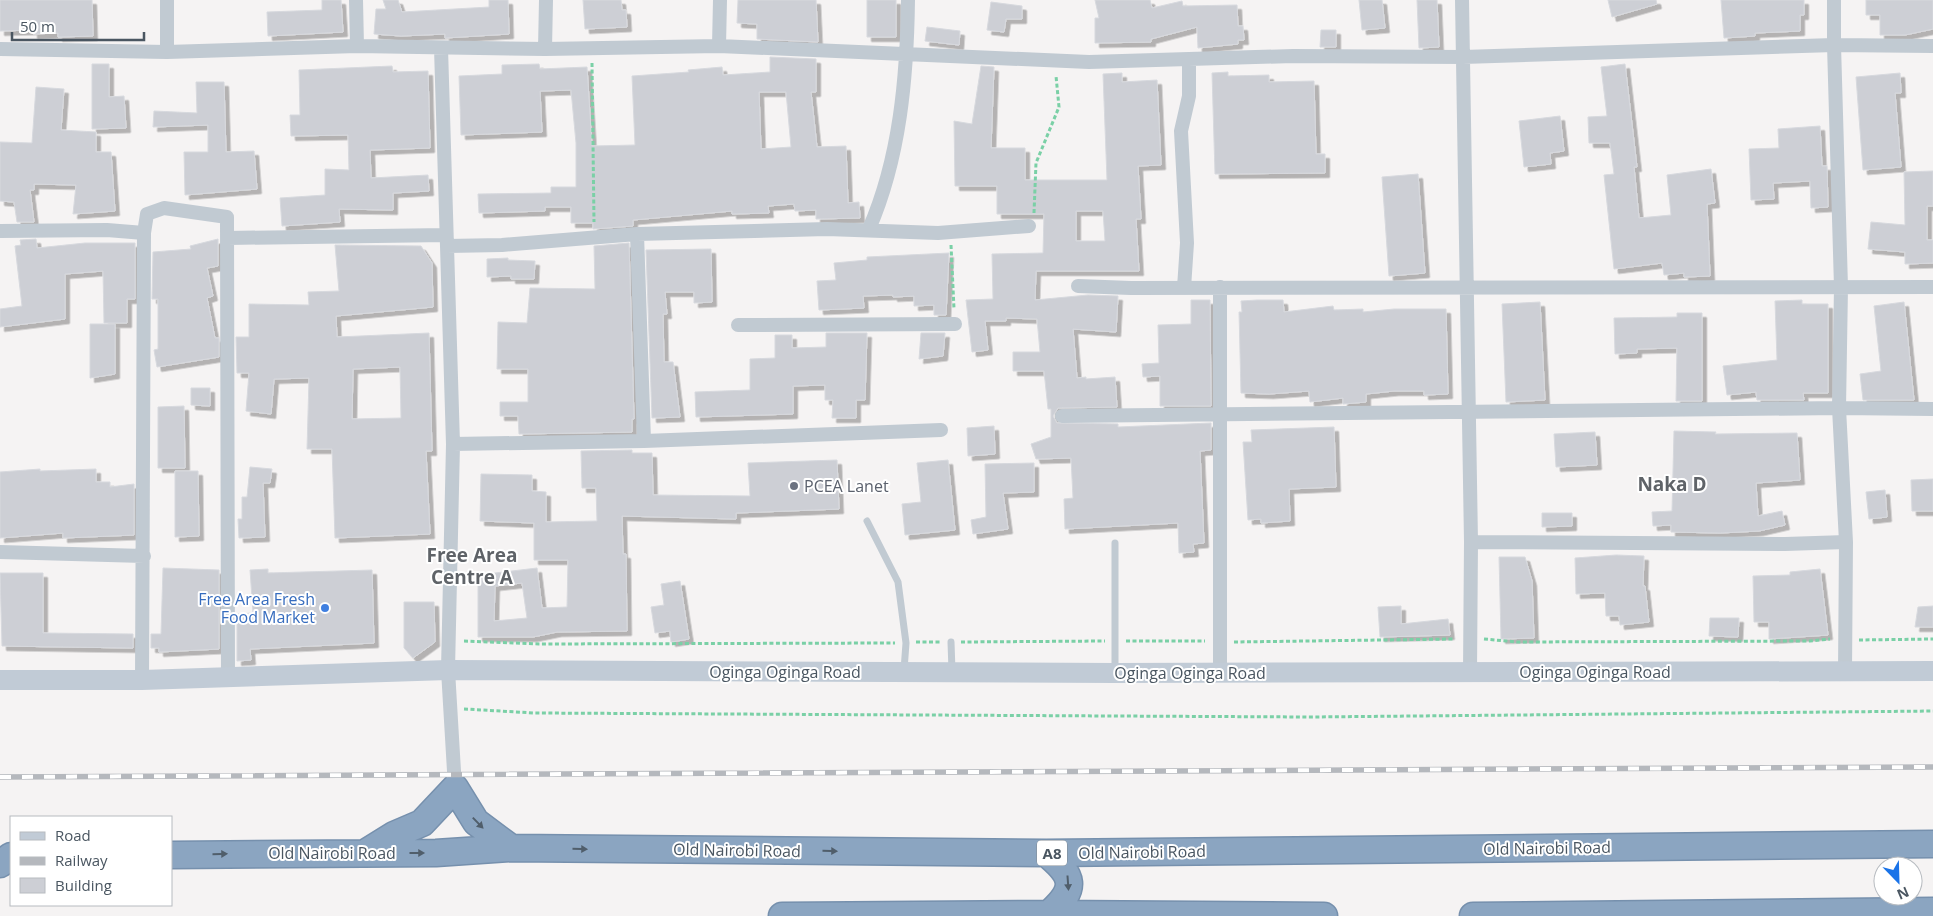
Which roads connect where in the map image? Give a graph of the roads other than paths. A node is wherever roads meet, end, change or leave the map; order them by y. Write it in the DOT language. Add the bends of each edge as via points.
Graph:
graph roads {
  1 [pos="166,0"];
  2 [pos="356,0"];
  3 [pos="546,0"];
  4 [pos="720,0"];
  5 [pos="908,0"];
  6 [pos="1462,0"];
  7 [pos="1834,0"];
  8 [pos="1834,45"];
  9 [pos="357,46"];
  10 [pos="719,46"];
  11 [pos="1933,46"];
  12 [pos="441,48"];
  13 [pos="545,48"];
  14 [pos="0,49"];
  15 [pos="167,52"];
  16 [pos="907,56"];
  17 [pos="1463,57"];
  18 [pos="1189,59"];
  19 [pos="1029,226"];
  20 [pos="869,229"];
  21 [pos="0,231"];
  22 [pos="144,233"];
  23 [pos="638,234"];
  24 [pos="228,238"];
  25 [pos="447,240"];
  26 [pos="1078,286"];
  27 [pos="1841,286"];
  28 [pos="1220,287"];
  29 [pos="1933,287"];
  30 [pos="1184,288"];
  31 [pos="1466,288"];
  32 [pos="955,324"];
  33 [pos="738,325"];
  34 [pos="1840,408"];
  35 [pos="1933,409"];
  36 [pos="1470,410"];
  37 [pos="1221,414"];
  38 [pos="1062,416"];
  39 [pos="941,430"];
  40 [pos="644,441"];
  41 [pos="453,444"];
  42 [pos="867,520"];
  43 [pos="1471,542"];
  44 [pos="1846,542"];
  45 [pos="1115,543"];
  46 [pos="0,552"];
  47 [pos="144,556"];
  48 [pos="952,644"];
  49 [pos="904,668"];
  50 [pos="952,668"];
  51 [pos="1220,668"];
  52 [pos="1115,669"];
  53 [pos="448,670"];
  54 [pos="1933,671"];
  55 [pos="1470,672"];
  56 [pos="1845,672"];
  57 [pos="228,678"];
  58 [pos="0,680"];
  59 [pos="142,680"];
  60 [pos="455,788"];
  61 [pos="1933,844"];
  62 [pos="511,848"];
  63 [pos="365,853"];
  64 [pos="1046,853"];
  65 [pos="172,855"];
  66 [pos="1933,911"];
  67 [pos="1049,914"];
  68 [pos="964,915"];
  69 [pos="782,916"];
  70 [pos="1324,916"];
  71 [pos="1473,916"];
  1 -- 15 [label="street"];
  2 -- 9 [label="street"];
  3 -- 13 [label="street"];
  4 -- 10 [label="street"];
  5 -- 16 [label="street"];
  6 -- 17 [label="street"];
  7 -- 8 [label="street"];
  8 -- 11 [label="street"];
  8 -- 17 [label="street"];
  8 -- 27 [label="street"];
  9 -- 12 [label="street"];
  9 -- 15 [label="street"];
  10 -- 13 [label="street"];
  10 -- 16 [label="street"];
  12 -- 13 [label="street"];
  12 -- 25 [label="street"];
  14 -- 15 [label="street"];
  16 -- 18 [label="street"];
  16 -- 20 [label="street" via="897,131 882,197"];
  17 -- 18 [label="street"];
  17 -- 31 [label="street"];
  18 -- 30 [label="street" via="1189,96 1181,131 1187,243"];
  19 -- 20 [label="street" via="951,232"];
  20 -- 23 [label="street"];
  21 -- 22 [label="street"];
  22 -- 24 [label="street" via="146,214 164,208 227,218"];
  22 -- 47 [label="street"];
  23 -- 25 [label="street" via="502,245"];
  23 -- 40 [label="street"];
  24 -- 25 [label="street"];
  24 -- 57 [label="street"];
  25 -- 41 [label="street"];
  26 -- 30 [label="street"];
  27 -- 29 [label="street"];
  27 -- 31 [label="street"];
  27 -- 34 [label="street"];
  28 -- 30 [label="street"];
  28 -- 31 [label="street"];
  28 -- 37 [label="street"];
  31 -- 36 [label="street"];
  32 -- 33 [label="street"];
  34 -- 35 [label="street"];
  34 -- 36 [label="street"];
  34 -- 44 [label="street"];
  36 -- 37 [label="street"];
  36 -- 43 [label="street"];
  37 -- 38 [label="street"];
  37 -- 51 [label="street"];
  39 -- 40 [label="street"];
  40 -- 41 [label="street"];
  41 -- 53 [label="street"];
  42 -- 49 [label="lane" via="898,582 906,648"];
  43 -- 44 [label="street"];
  43 -- 55 [label="street"];
  44 -- 56 [label="street"];
  45 -- 52 [label="lane"];
  46 -- 47 [label="street"];
  47 -- 59 [label="street"];
  48 -- 50 [label="lane"];
  49 -- 50 [label="street, Oginga Oginga Road"];
  49 -- 53 [label="street, Oginga Oginga Road"];
  50 -- 52 [label="street, Oginga Oginga Road"];
  51 -- 52 [label="street, Oginga Oginga Road"];
  51 -- 55 [label="street, Oginga Oginga Road"];
  53 -- 57 [label="street, Oginga Oginga Road"];
  53 -- 60 [label="street"];
  54 -- 56 [label="street, Oginga Oginga Road"];
  55 -- 56 [label="street, Oginga Oginga Road"];
  57 -- 59 [label="street, Oginga Oginga Road"];
  58 -- 59 [label="street, Oginga Oginga Road"];
  60 -- 62 [label="highway, one-way" via="476,822"];
  60 -- 63 [label="highway" via="422,823"];
  61 -- 64 [label="highway, Old Nairobi Road / A8"];
  63 -- 62 [label="highway, Old Nairobi Road / A8, one-way"];
  62 -- 64 [label="highway, Old Nairobi Road / A8, one-way"];
  65 -- 63 [label="highway, Old Nairobi Road / A8, one-way"];
  64 -- 67 [label="highway, one-way" via="1067,873 1070,887 1063,901"];
  66 -- 71 [label="highway"];
  67 -- 68 [label="highway"];
  67 -- 70 [label="highway"];
  68 -- 69 [label="highway"];
}
